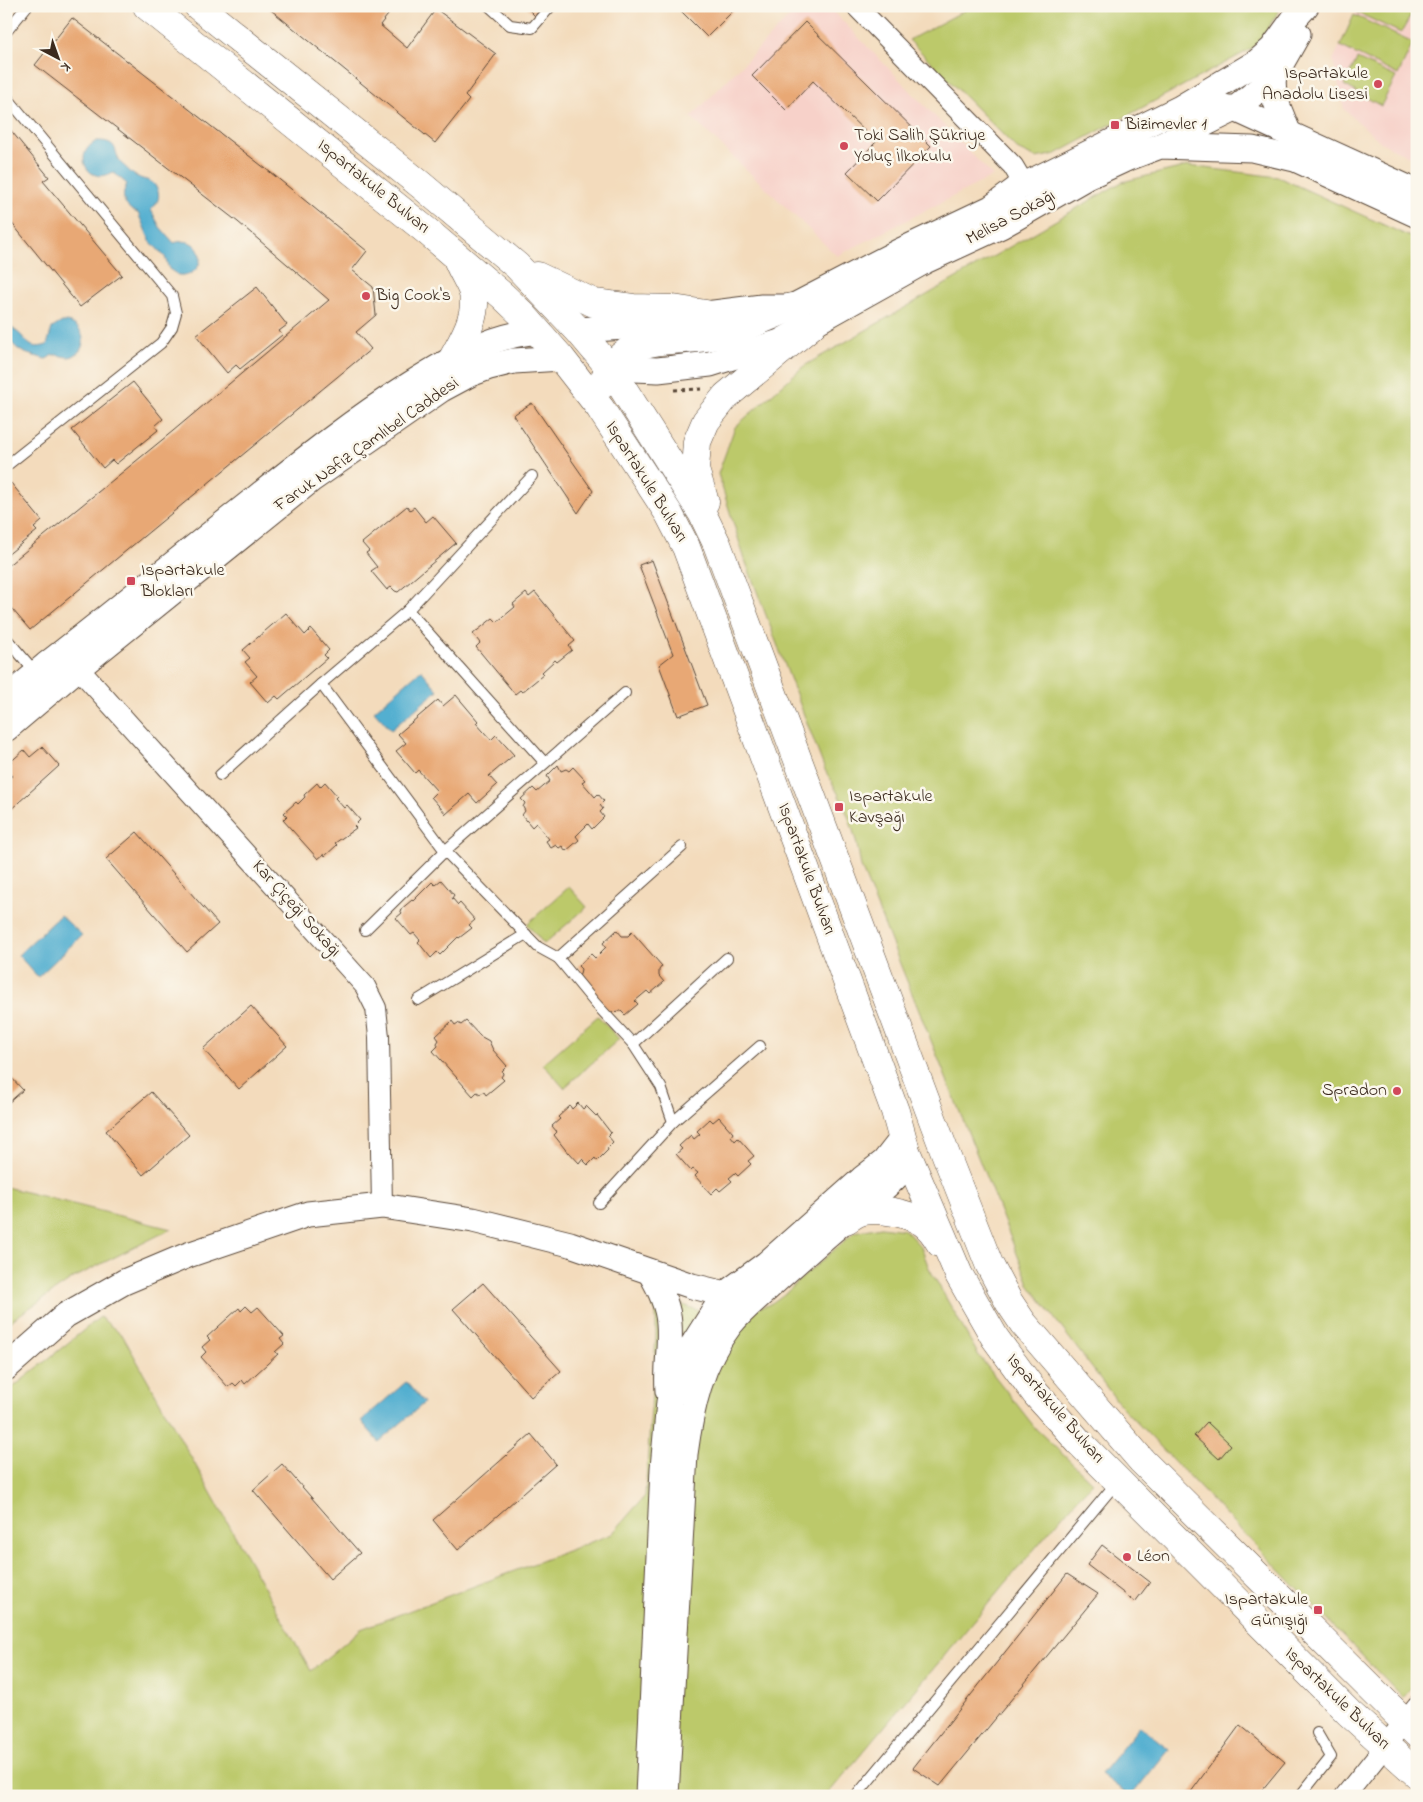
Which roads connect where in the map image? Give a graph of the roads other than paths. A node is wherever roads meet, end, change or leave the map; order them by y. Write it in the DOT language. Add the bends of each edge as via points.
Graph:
graph roads {
  1 [pos="28,6"];
  2 [pos="147,6"];
  3 [pos="198,6"];
  4 [pos="489,6"];
  5 [pos="551,6"];
  6 [pos="856,6"];
  7 [pos="1306,6"];
  8 [pos="1312,6"];
  9 [pos="6,32"];
  10 [pos="1273,78"];
  11 [pos="6,96"];
  12 [pos="1180,108"];
  13 [pos="1234,109"];
  14 [pos="1289,134"];
  15 [pos="1160,146"];
  16 [pos="1018,188"];
  17 [pos="1417,192"];
  18 [pos="1417,215"];
  19 [pos="454,253"];
  20 [pos="517,266"];
  21 [pos="792,307"];
  22 [pos="706,314"];
  23 [pos="812,325"];
  24 [pos="578,330"];
  25 [pos="536,331"];
  26 [pos="453,358"];
  27 [pos="561,358"];
  28 [pos="610,368"];
  29 [pos="600,408"];
  30 [pos="6,466"];
  31 [pos="532,476"];
  32 [pos="717,544"];
  33 [pos="408,610"];
  34 [pos="6,638"];
  35 [pos="67,663"];
  36 [pos="321,684"];
  37 [pos="625,692"];
  38 [pos="7,696"];
  39 [pos="6,729"];
  40 [pos="544,762"];
  41 [pos="220,775"];
  42 [pos="682,847"];
  43 [pos="444,851"];
  44 [pos="365,930"];
  45 [pos="526,934"];
  46 [pos="558,958"];
  47 [pos="727,958"];
  48 [pos="418,1000"];
  49 [pos="633,1044"];
  50 [pos="760,1046"];
  51 [pos="673,1122"];
  52 [pos="918,1143"];
  53 [pos="599,1203"];
  54 [pos="382,1206"];
  55 [pos="846,1220"];
  56 [pos="650,1272"];
  57 [pos="959,1275"];
  58 [pos="725,1294"];
  59 [pos="730,1326"];
  60 [pos="12,1361"];
  61 [pos="669,1403"];
  62 [pos="1118,1481"];
  63 [pos="1412,1720"];
  64 [pos="1317,1733"];
  65 [pos="1386,1746"];
  66 [pos="1417,1774"];
  67 [pos="648,1796"];
  68 [pos="666,1796"];
  69 [pos="856,1796"];
  70 [pos="1300,1796"];
  71 [pos="1345,1796"];
  1 -- 9 [label="lane"];
  2 -- 19 [label="main road, Ispartakule Bulvarı"];
  3 -- 20 [label="main road, Ispartakule Bulvarı"];
  4 -- 5 [label="lane" via="510,25 532,28"];
  6 -- 16 [label="street" via="1014,166 1019,176"];
  7 -- 12 [label="street, Melisa Sokağı" via="1257,62"];
  8 -- 10 [label="street"];
  10 -- 13 [label="street"];
  10 -- 14 [label="street" via="1274,97"];
  11 -- 30 [label="lane" via="172,296 176,313 172,327 161,343"];
  12 -- 13 [label="street" via="1218,106"];
  12 -- 16 [label="street, Melisa Sokağı"];
  13 -- 14 [label="street"];
  13 -- 15 [label="street"];
  14 -- 17 [label="street"];
  15 -- 18 [label="street, Melisa Sokağı" via="1252,150 1295,159"];
  15 -- 23 [label="street, Melisa Sokağı" via="1087,177 1001,226 925,261"];
  16 -- 21 [label="street, Melisa Sokağı" via="991,208"];
  19 -- 25 [label="main road, Ispartakule Bulvarı"];
  19 -- 26 [label="main road" via="472,292 473,307 469,328"];
  20 -- 22 [label="main road" via="594,303"];
  20 -- 24 [label="main road, Ispartakule Bulvarı"];
  21 -- 22 [label="street, Melisa Sokağı"];
  21 -- 28 [label="main road" via="713,336 637,345 621,354"];
  22 -- 24 [label="street, Melisa Sokağı" via="625,327"];
  23 -- 28 [label="street, Melisa Sokağı" via="780,342 710,364 658,370"];
  23 -- 32 [label="main road" via="726,396 700,432 696,470"];
  24 -- 25 [label="main road"];
  24 -- 28 [label="main road, Ispartakule Bulvarı"];
  25 -- 26 [label="street, Faruk Nafız Çamlıbel Caddesi" via="486,342"];
  25 -- 27 [label="main road, Ispartakule Bulvarı"];
  26 -- 35 [label="street, Faruk Nafız Çamlıbel Caddesi" via="370,409 314,452"];
  27 -- 28 [label="main road"];
  27 -- 29 [label="main road, Ispartakule Bulvarı"];
  27 -- 35 [label="street, Faruk Nafız Çamlıbel Caddesi" via="514,361 489,367 442,389 311,480"];
  28 -- 29 [label="main road" via="603,382"];
  28 -- 32 [label="main road, Ispartakule Bulvarı" via="702,514"];
  29 -- 52 [label="main road, Ispartakule Bulvarı" via="686,547 895,1111"];
  31 -- 33 [label="lane"];
  32 -- 52 [label="main road, Ispartakule Bulvarı"];
  33 -- 36 [label="lane"];
  33 -- 40 [label="lane"];
  34 -- 35 [label="lane"];
  35 -- 38 [label="street, Faruk Nafız Çamlıbel Caddesi"];
  35 -- 39 [label="street, Faruk Nafız Çamlıbel Caddesi"];
  35 -- 54 [label="street, Kar Çiçeği Sokağı" via="365,986 376,1008 379,1037"];
  36 -- 41 [label="lane"];
  36 -- 43 [label="lane"];
  37 -- 40 [label="lane"];
  40 -- 43 [label="lane"];
  42 -- 46 [label="lane"];
  43 -- 44 [label="lane"];
  43 -- 45 [label="lane"];
  45 -- 46 [label="lane" via="538,947"];
  45 -- 48 [label="lane"];
  46 -- 49 [label="lane"];
  47 -- 49 [label="lane"];
  49 -- 51 [label="lane" via="661,1087"];
  50 -- 51 [label="lane"];
  51 -- 53 [label="lane"];
  52 -- 55 [label="street" via="888,1186"];
  52 -- 57 [label="main road, Ispartakule Bulvarı"];
  52 -- 58 [label="street" via="884,1162 854,1185 766,1264"];
  52 -- 63 [label="main road, Ispartakule Bulvarı" via="1023,1323 1142,1461"];
  54 -- 56 [label="street" via="473,1220 570,1244"];
  54 -- 60 [label="street" via="308,1214 188,1255 124,1282 66,1315"];
  55 -- 57 [label="main road" via="862,1211 876,1210 923,1222 935,1234"];
  55 -- 59 [label="street" via="751,1302"];
  56 -- 58 [label="street"];
  56 -- 61 [label="street" via="665,1303 669,1323"];
  57 -- 62 [label="main road, Ispartakule Bulvarı" via="995,1338 1036,1394"];
  58 -- 59 [label="street" via="732,1306"];
  58 -- 61 [label="street" via="692,1346"];
  59 -- 68 [label="street" via="703,1376 690,1420 683,1488"];
  61 -- 67 [label="street" via="663,1468"];
  62 -- 65 [label="main road, Ispartakule Bulvarı" via="1349,1713"];
  62 -- 69 [label="lane"];
  63 -- 65 [label="street"];
  64 -- 70 [label="lane" via="1331,1757"];
  65 -- 66 [label="main road, Ispartakule Bulvarı"];
  65 -- 71 [label="street"];
}
